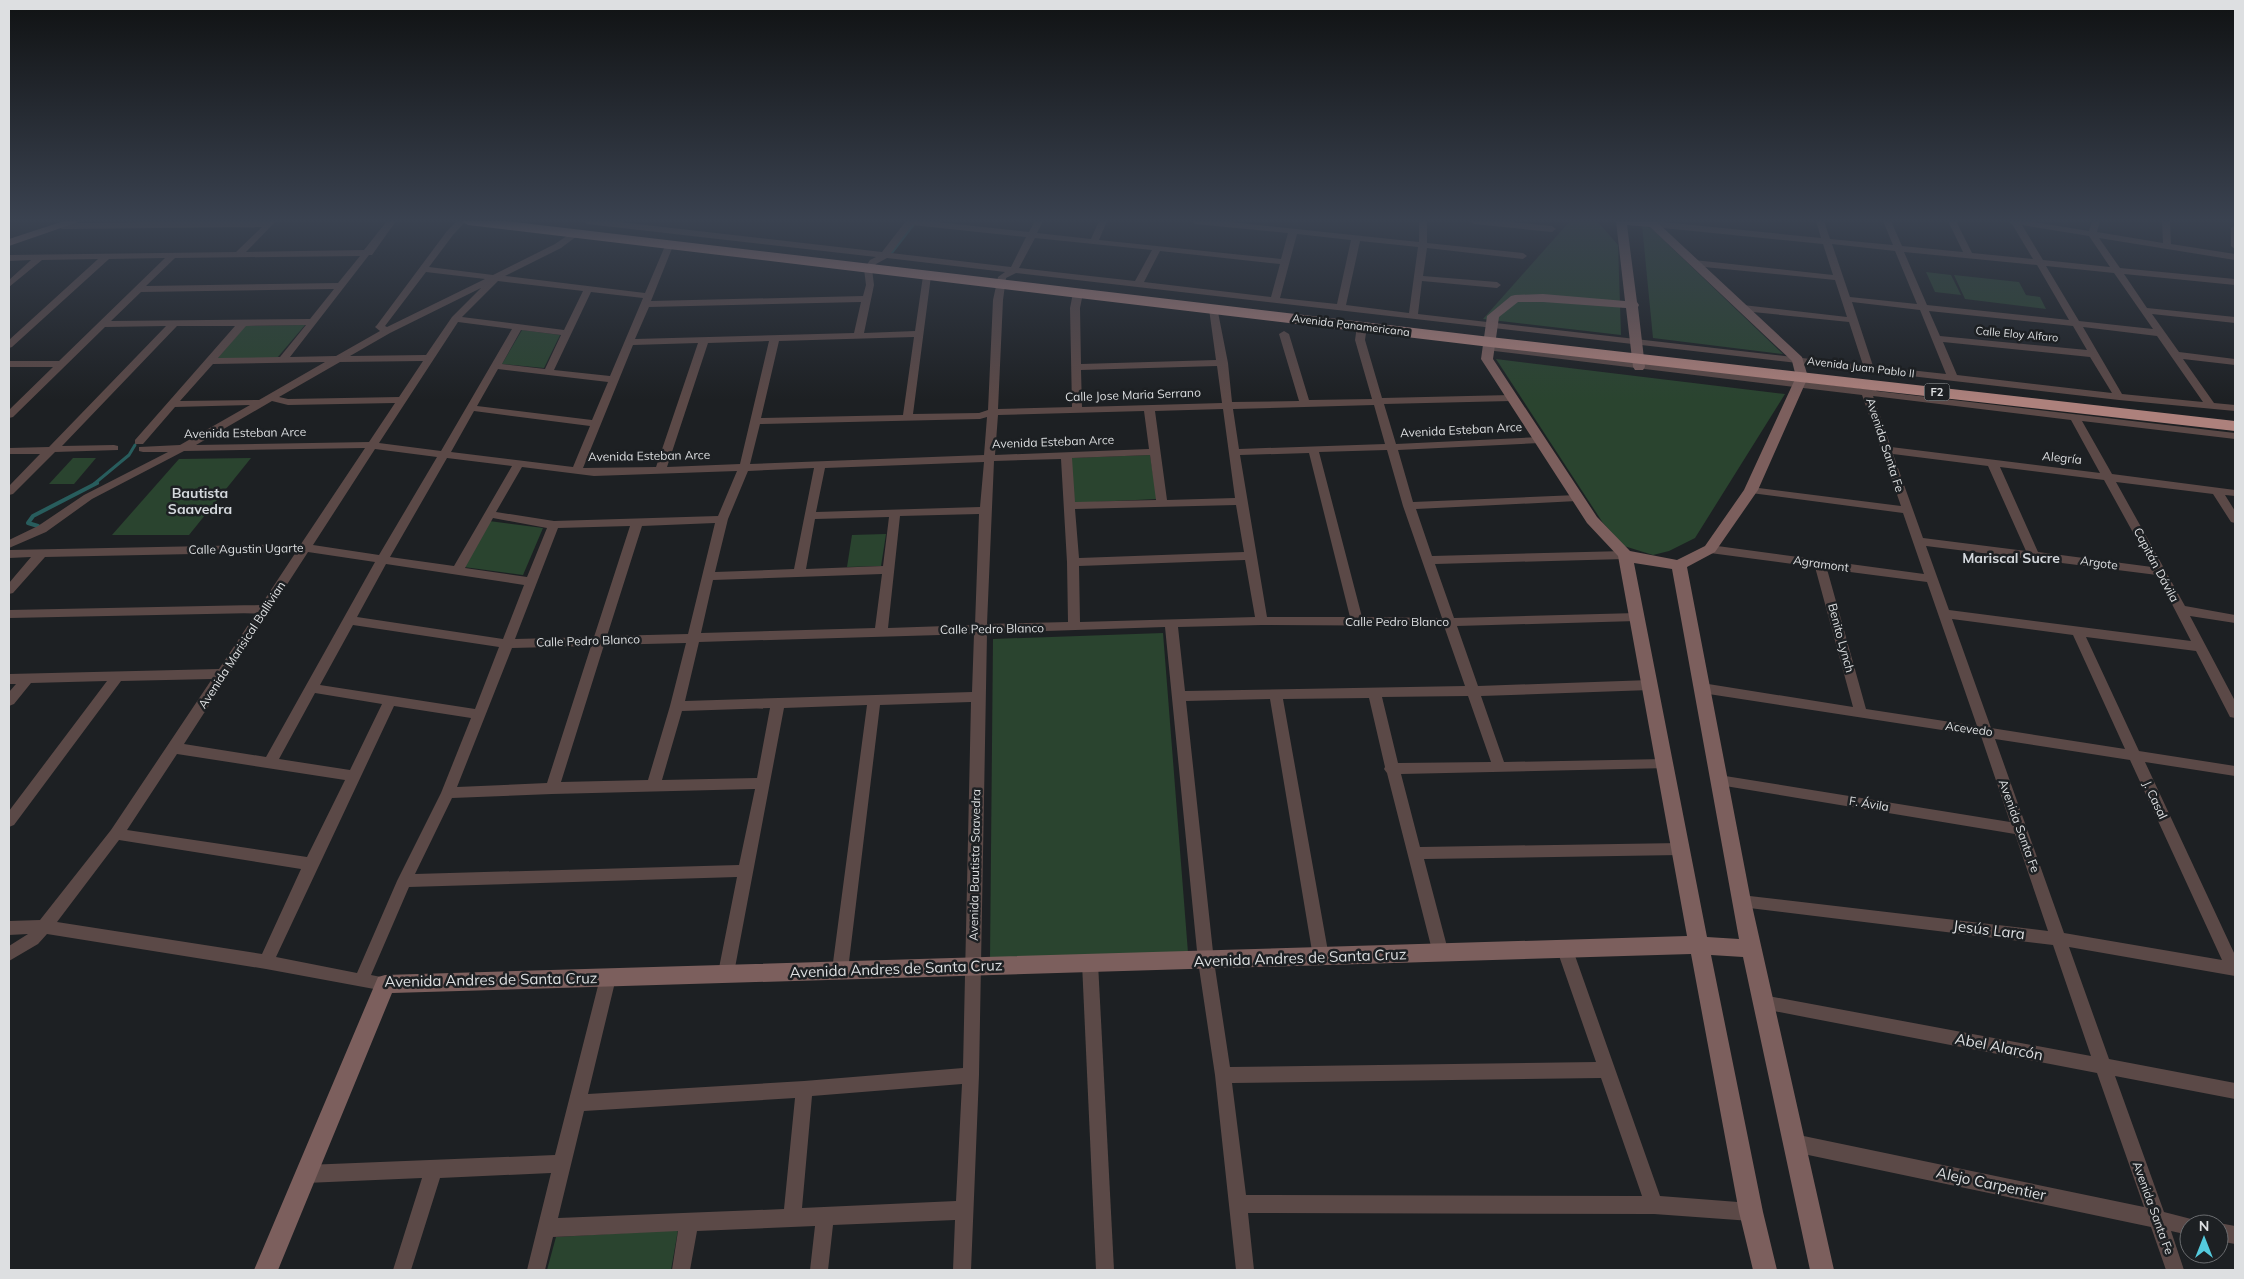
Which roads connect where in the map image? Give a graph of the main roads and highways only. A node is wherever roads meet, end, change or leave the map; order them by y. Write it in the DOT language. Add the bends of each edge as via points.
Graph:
graph roads {
  1 [pos="1022,281"];
  2 [pos="1035,281"];
  3 [pos="1491,337"];
  4 [pos="1638,354"];
  5 [pos="1800,373"];
  6 [pos="2235,417"];
  7 [pos="2235,426"];
  1 -- 3 [label="highway, Avenida Panamericana / F2" via="1078,293 1362,326"];
  2 -- 3 [label="highway, Avenida Panamericana / F2"];
  3 -- 4 [label="highway, Avenida Panamericana / F2"];
  4 -- 5 [label="highway, Avenida Juan Pablo II / F2"];
  5 -- 6 [label="highway, Avenida Juan Pablo II / F2"];
  5 -- 7 [label="highway, Avenida Juan Pablo II / F2" via="1871,390"];
}
